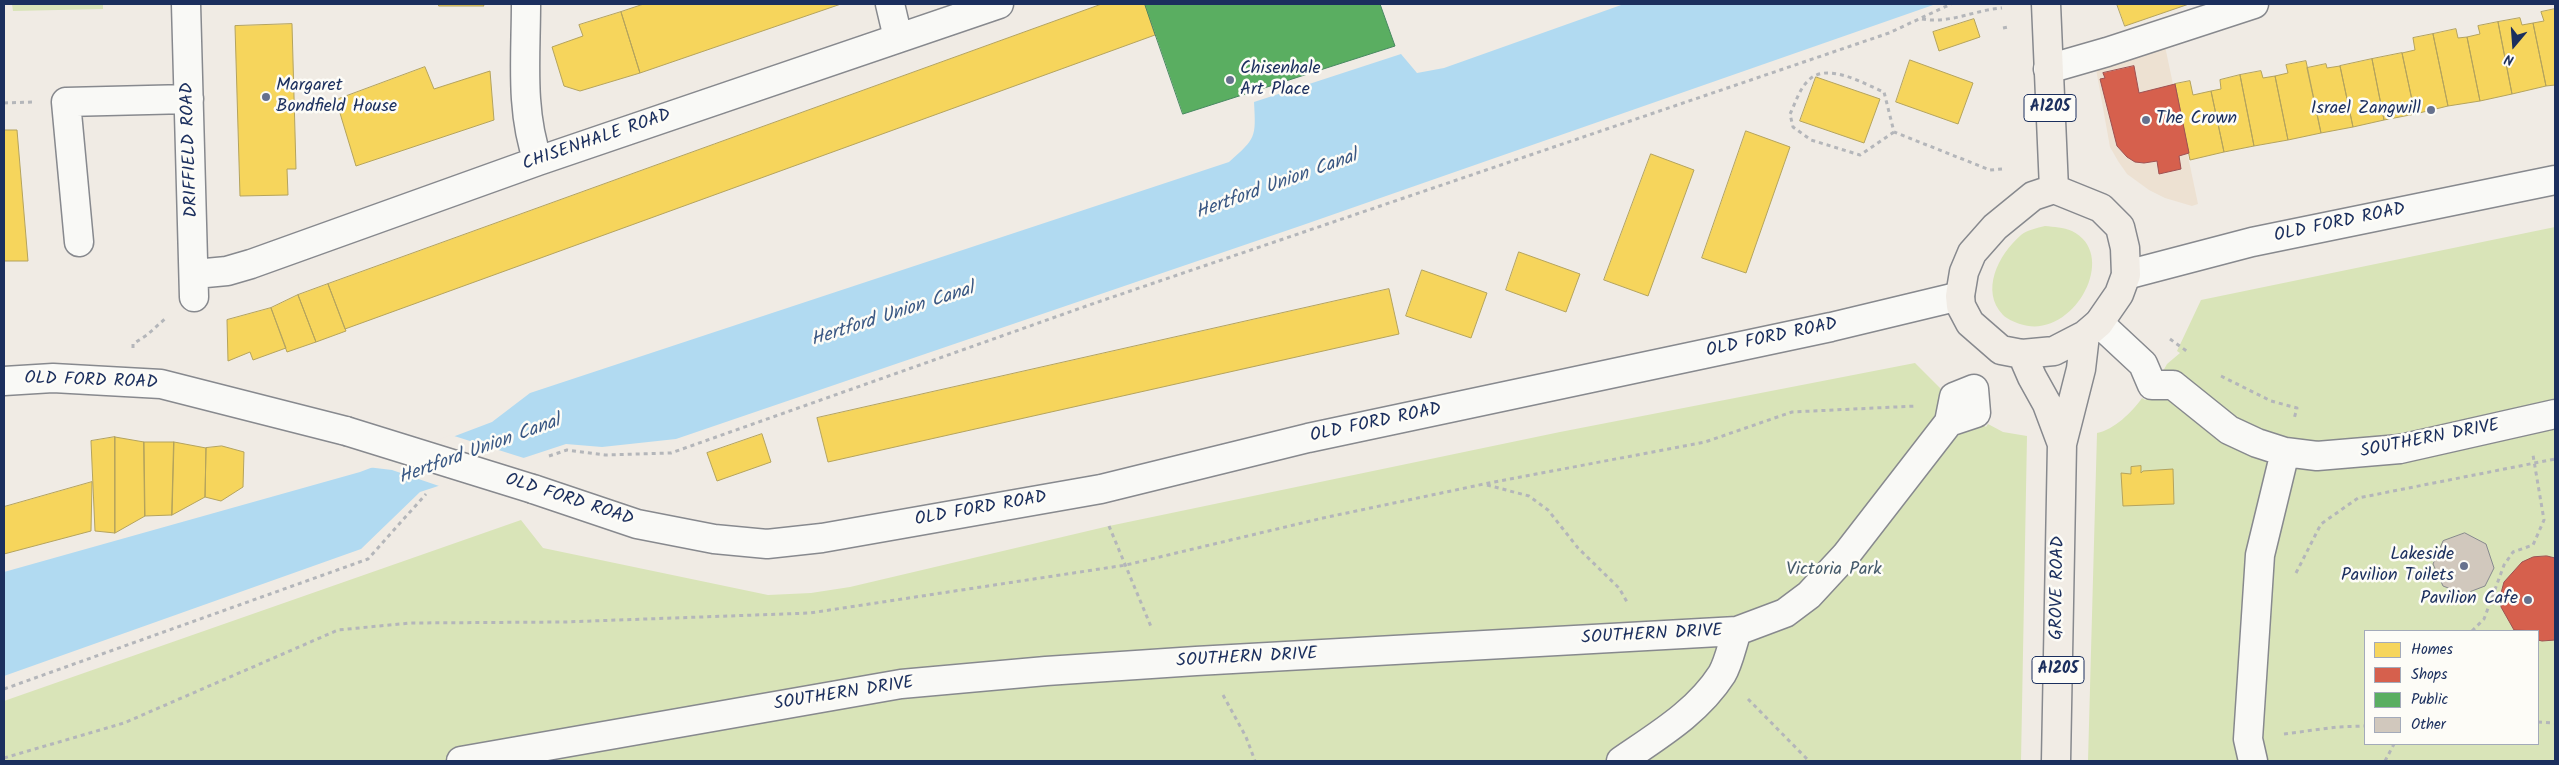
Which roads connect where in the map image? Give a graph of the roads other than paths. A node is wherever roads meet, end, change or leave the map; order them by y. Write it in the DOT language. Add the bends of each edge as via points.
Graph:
graph roads {
  1 [pos="186,4"];
  2 [pos="526,4"];
  3 [pos="890,4"];
  4 [pos="999,4"];
  5 [pos="2046,4"];
  6 [pos="2254,4"];
  7 [pos="898,38"];
  8 [pos="2048,69"];
  9 [pos="189,99"];
  10 [pos="538,161"];
  11 [pos="2555,180"];
  12 [pos="2054,189"];
  13 [pos="79,242"];
  14 [pos="2126,275"];
  15 [pos="194,286"];
  16 [pos="1960,296"];
  17 [pos="2092,329"];
  18 [pos="2022,354"];
  19 [pos="4,380"];
  20 [pos="2555,414"];
  21 [pos="1949,422"];
  22 [pos="2062,444"];
  23 [pos="2285,452"];
  24 [pos="1737,631"];
  25 [pos="2251,750"];
  26 [pos="461,761"];
  27 [pos="1621,761"];
  28 [pos="2056,761"];
  1 -- 9 [label="street, DRIFFIELD ROAD"];
  2 -- 10 [label="street" via="526,103 530,140"];
  3 -- 7 [label="street"];
  4 -- 7 [label="street, CHISENHALE ROAD"];
  5 -- 8 [label="main road, A1205"];
  6 -- 8 [label="street"];
  7 -- 10 [label="street, CHISENHALE ROAD"];
  8 -- 12 [label="main road, A1205"];
  9 -- 13 [label="street" via="66,102"];
  9 -- 15 [label="street, DRIFFIELD ROAD"];
  10 -- 15 [label="street, CHISENHALE ROAD" via="226,271"];
  11 -- 14 [label="street, OLD FORD ROAD" via="2252,242"];
  12 -- 14 [label="main road, GROVE ROAD / A1205" via="2101,208 2120,227"];
  12 -- 16 [label="main road" via="2032,196 1995,227 1972,253 1964,272"];
  14 -- 17 [label="main road, GROVE ROAD / A1205" via="2119,294"];
  16 -- 18 [label="main road, GROVE ROAD / A1205" via="1970,323 2001,350"];
  16 -- 19 [label="street, OLD FORD ROAD, bridge" via="1831,327 1308,438 1101,489 822,538 767,544 714,540 637,524 346,431 161,384 53,378"];
  17 -- 18 [label="main road, GROVE ROAD / A1205" via="2054,351"];
  17 -- 22 [label="main road, GROVE ROAD / A1205"];
  17 -- 23 [label="street, SOUTHERN DRIVE" via="2143,364 2152,385 2173,385 2229,430"];
  18 -- 22 [label="main road, GROVE ROAD / A1205" via="2047,404"];
  20 -- 23 [label="street, SOUTHERN DRIVE" via="2400,449 2317,456"];
  21 -- 24 [label="street, SOUTHERN DRIVE" via="1846,555 1809,595 1785,612"];
  22 -- 28 [label="main road, GROVE ROAD / A1205"];
  23 -- 25 [label="street" via="2260,555"];
  24 -- 26 [label="street, SOUTHERN DRIVE" via="1196,661 901,684"];
  24 -- 27 [label="street" via="1722,673 1700,701 1676,724"];
}
